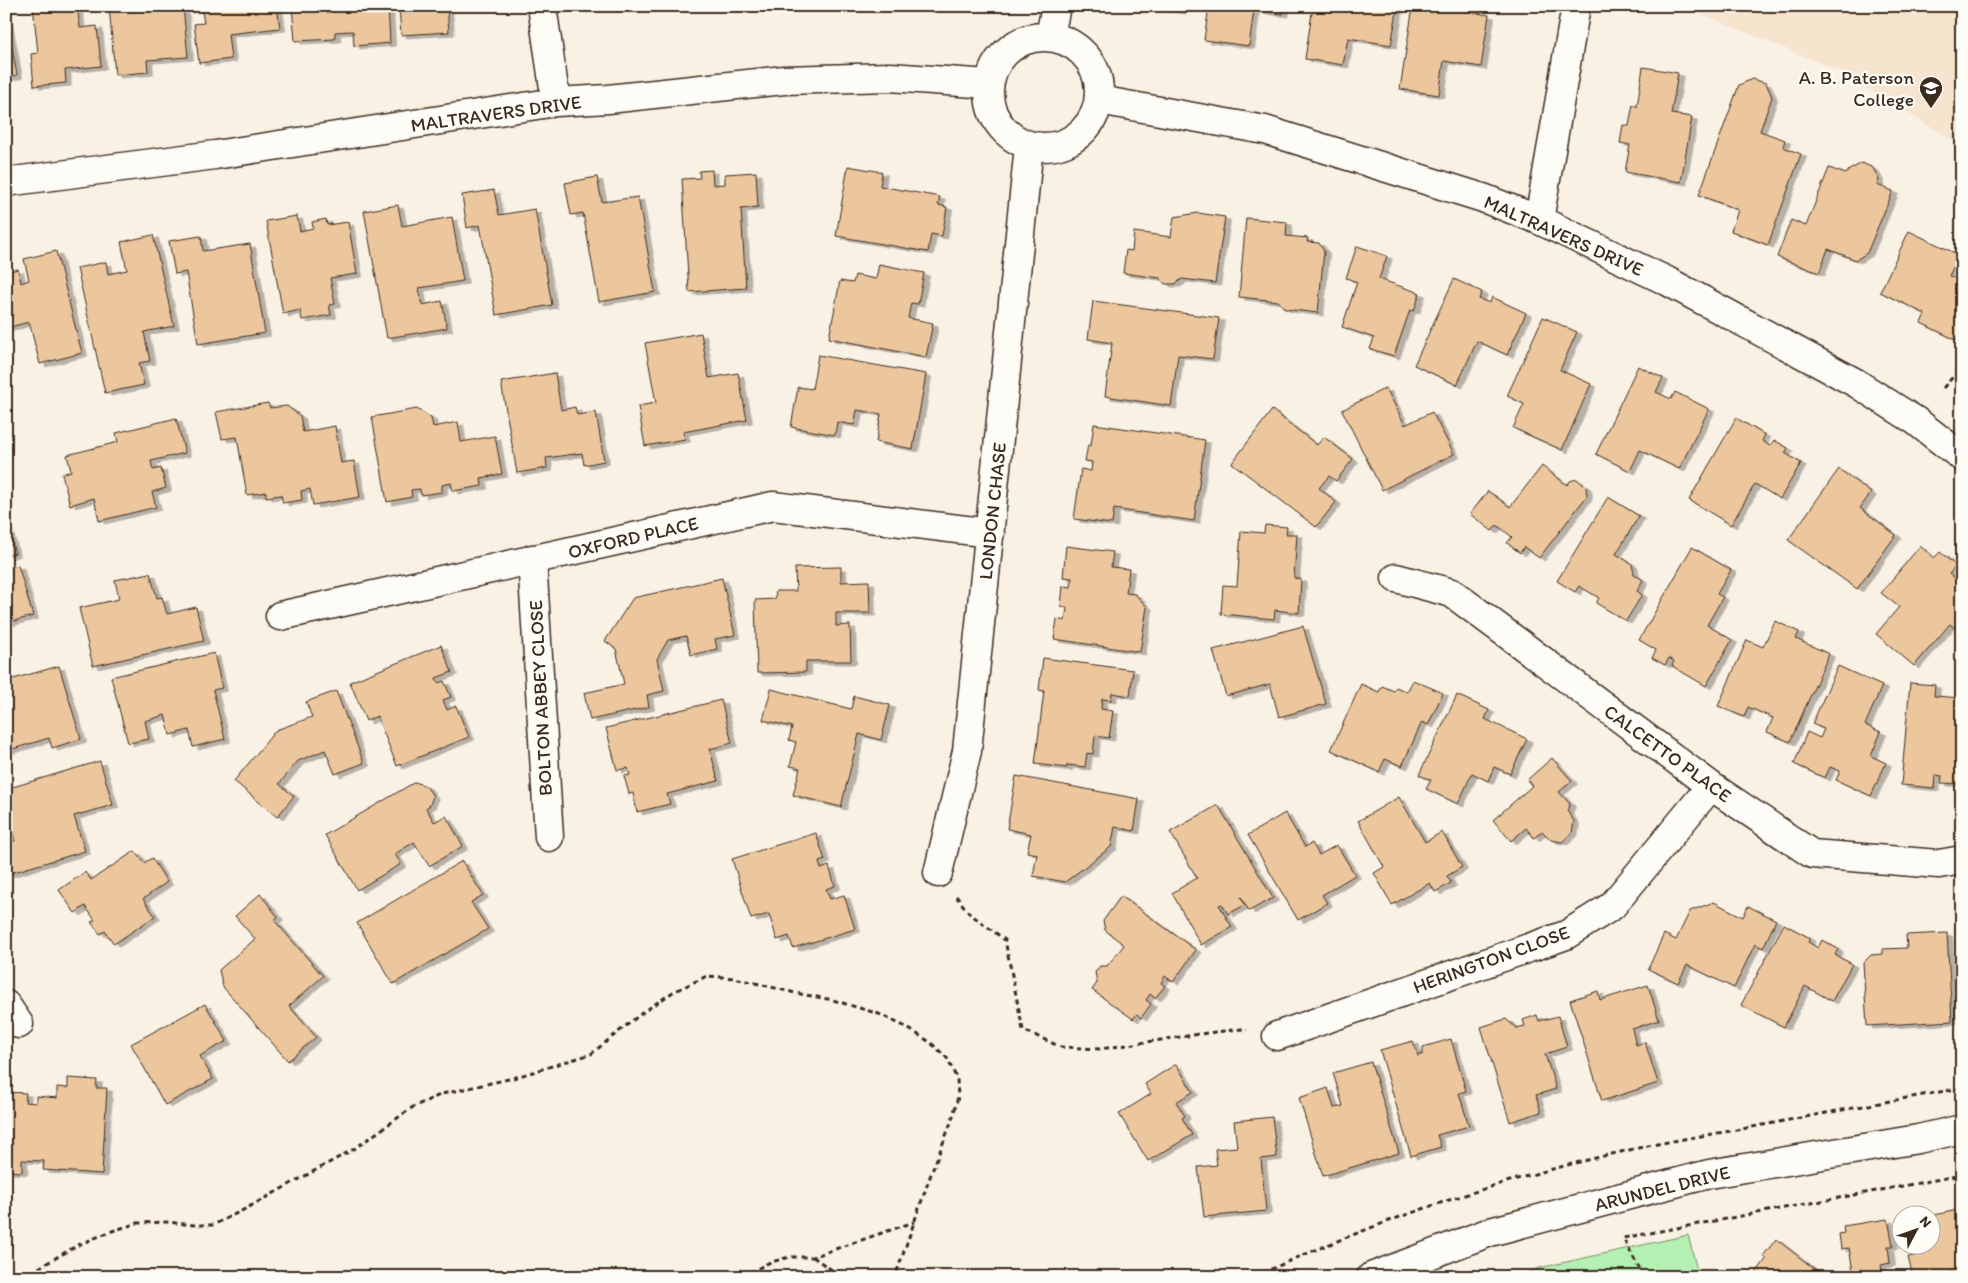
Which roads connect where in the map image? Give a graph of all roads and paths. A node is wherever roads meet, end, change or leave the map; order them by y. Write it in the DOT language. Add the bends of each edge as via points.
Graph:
graph roads {
  1 [pos="542,6"];
  2 [pos="1056,6"];
  3 [pos="1576,6"];
  4 [pos="1050,36"];
  5 [pos="989,84"];
  6 [pos="1099,100"];
  7 [pos="556,102"];
  8 [pos="1029,146"];
  9 [pos="6,182"];
  10 [pos="1539,220"];
  11 [pos="1962,367"];
  12 [pos="1943,388"];
  13 [pos="1962,456"];
  14 [pos="990,533"];
  15 [pos="532,559"];
  16 [pos="1396,578"];
  17 [pos="280,616"];
  18 [pos="1711,786"];
  19 [pos="549,837"];
  20 [pos="1962,860"];
  21 [pos="938,874"];
  22 [pos="1277,1036"];
  23 [pos="1962,1088"];
  24 [pos="1962,1129"];
  25 [pos="1962,1175"];
  26 [pos="914,1222"];
  27 [pos="812,1257"];
  28 [pos="23,1277"];
  29 [pos="742,1277"];
  30 [pos="842,1277"];
  31 [pos="896,1277"];
  32 [pos="1254,1277"];
  33 [pos="1371,1277"];
  34 [pos="1644,1277"];
  1 -- 7 [label="street"];
  2 -- 4 [label="street"];
  3 -- 10 [label="street"];
  4 -- 5 [label="street" via="1022,40 999,58"];
  4 -- 6 [label="street" via="1071,43 1088,58 1098,78"];
  5 -- 7 [label="street, MALTRAVERS DRIVE" via="890,77 784,80"];
  5 -- 8 [label="street" via="992,111 1006,132"];
  6 -- 8 [label="street" via="1091,122 1075,138 1053,147"];
  6 -- 10 [label="street, MALTRAVERS DRIVE" via="1265,130 1483,198"];
  7 -- 9 [label="street, MALTRAVERS DRIVE" via="215,155"];
  8 -- 14 [label="street, LONDON CHASE"];
  10 -- 13 [label="street, MALTRAVERS DRIVE" via="1667,281 1856,383 1916,421"];
  11 -- 12 [label="path"];
  14 -- 15 [label="street, OXFORD PLACE" via="773,506"];
  14 -- 21 [label="street, LONDON CHASE" via="967,751"];
  15 -- 17 [label="street, OXFORD PLACE"];
  15 -- 19 [label="street, BOLTON ABBEY CLOSE"];
  16 -- 18 [label="street, CALCETTO PLACE" via="1452,593"];
  18 -- 20 [label="street, CALCETTO PLACE" via="1812,854 1939,864"];
  18 -- 22 [label="street, HERINGTON CLOSE" via="1612,906 1566,935"];
  21 -- 22 [label="path" via="970,913 1005,940 1022,1030 1061,1047 1100,1049 1241,1029"];
  23 -- 32 [label="path" via="1634,1149 1538,1173 1384,1224"];
  24 -- 33 [label="street, ARUNDEL DRIVE" via="1709,1174 1490,1232"];
  25 -- 34 [label="path" via="1623,1238"];
  26 -- 27 [label="path"];
  26 -- 28 [label="path" via="958,1097 957,1079 947,1058 924,1038 879,1014 735,978 707,976 666,997 591,1054 513,1078 442,1094 413,1107 354,1149 213,1225 138,1223 78,1246"];
  26 -- 31 [label="path"];
  27 -- 29 [label="path" via="789,1257 768,1263"];
  27 -- 30 [label="path"];
}
